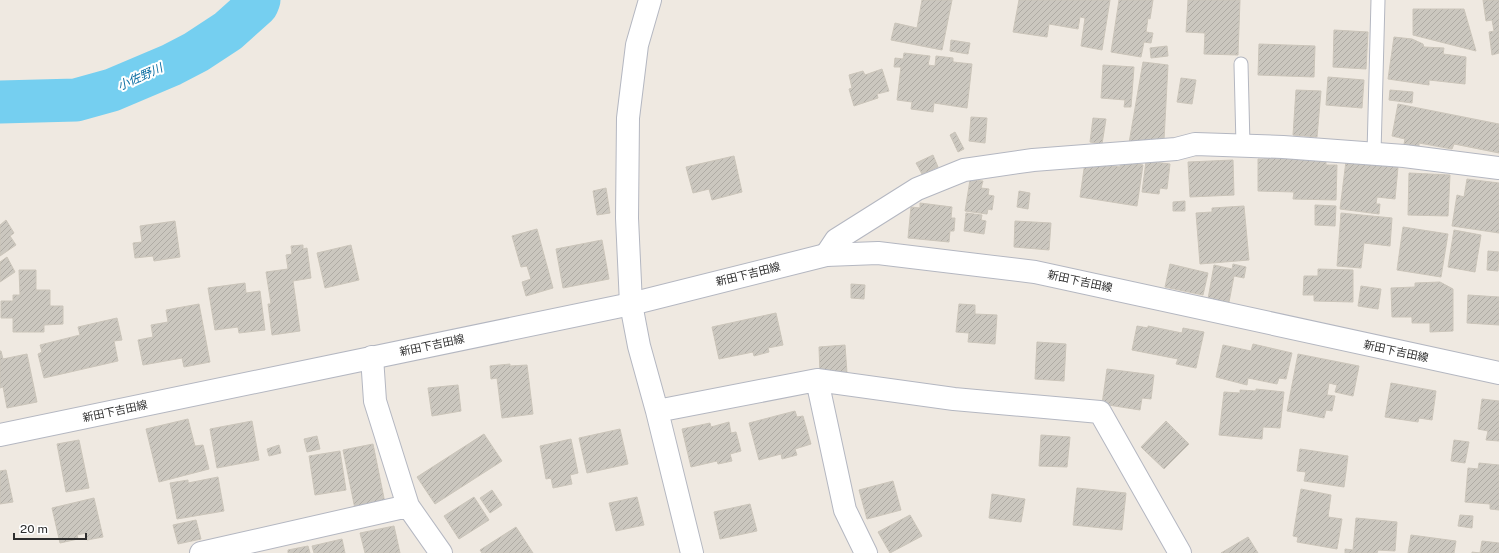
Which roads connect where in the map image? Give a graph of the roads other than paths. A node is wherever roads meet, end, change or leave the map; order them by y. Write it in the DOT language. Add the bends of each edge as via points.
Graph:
graph roads {
  1 [pos="650,0"];
  2 [pos="1378,0"];
  3 [pos="1241,64"];
  4 [pos="1243,145"];
  5 [pos="1374,153"];
  6 [pos="1499,168"];
  7 [pos="826,255"];
  8 [pos="631,304"];
  9 [pos="372,357"];
  10 [pos="1499,373"];
  11 [pos="817,380"];
  12 [pos="657,411"];
  13 [pos="0,435"];
  14 [pos="408,506"];
  15 [pos="201,553"];
  16 [pos="441,553"];
  17 [pos="692,553"];
  18 [pos="866,553"];
  19 [pos="1180,553"];
  1 -- 8 [label="street" via="637,45 628,118 626,218"];
  2 -- 5 [label="lane"];
  3 -- 4 [label="lane"];
  4 -- 5 [label="street"];
  4 -- 7 [label="street" via="1195,144 1176,149 1033,160 964,170 916,189 836,240"];
  5 -- 6 [label="street"];
  7 -- 8 [label="street, 新田下吉田線"];
  7 -- 10 [label="street, 新田下吉田線" via="878,253 1035,272"];
  8 -- 9 [label="street, 新田下吉田線"];
  8 -- 12 [label="street" via="639,346"];
  9 -- 13 [label="street, 新田下吉田線"];
  9 -- 14 [label="street" via="375,401"];
  11 -- 12 [label="street"];
  11 -- 18 [label="street" via="845,510"];
  11 -- 19 [label="street" via="954,399 1100,412"];
  12 -- 17 [label="street"];
  14 -- 15 [label="street"];
  14 -- 16 [label="street"];
}
